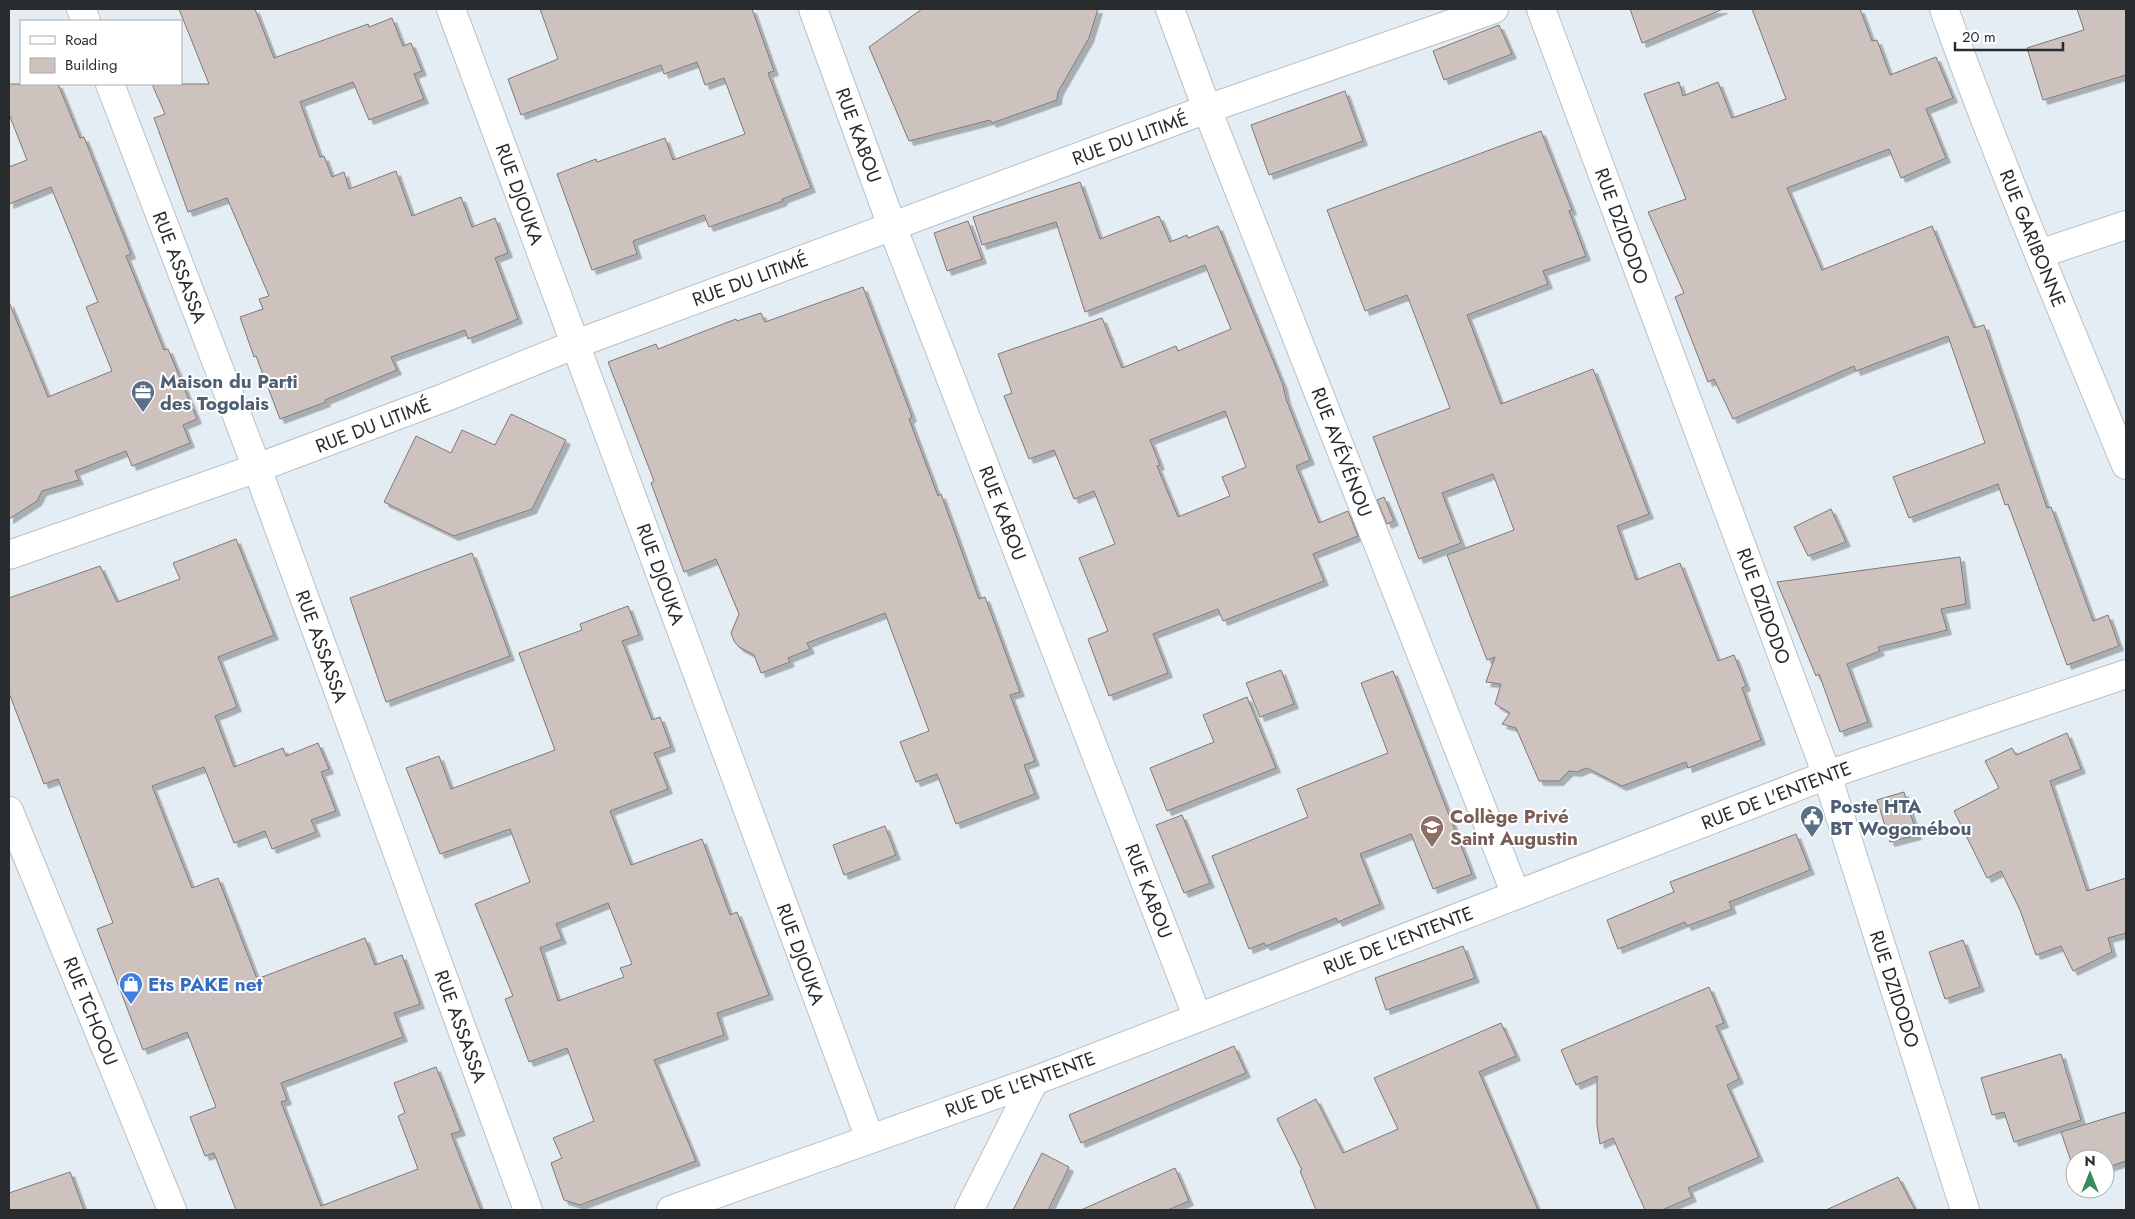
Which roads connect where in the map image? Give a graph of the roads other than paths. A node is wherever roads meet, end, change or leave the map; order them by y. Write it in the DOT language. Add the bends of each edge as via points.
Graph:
graph roads {
  1 [pos="450,9"];
  2 [pos="813,9"];
  3 [pos="1170,9"];
  4 [pos="1494,9"];
  5 [pos="1541,9"];
  6 [pos="1944,9"];
  7 [pos="110,85"];
  8 [pos="1207,109"];
  9 [pos="2126,225"];
  10 [pos="892,226"];
  11 [pos="2039,254"];
  12 [pos="576,344"];
  13 [pos="2126,465"];
  14 [pos="257,468"];
  15 [pos="9,556"];
  16 [pos="2126,674"];
  17 [pos="1827,775"];
  18 [pos="9,811"];
  19 [pos="1516,895"];
  20 [pos="1197,1016"];
  21 [pos="1034,1081"];
  22 [pos="870,1139"];
  23 [pos="172,1210"];
  24 [pos="528,1210"];
  25 [pos="672,1210"];
  26 [pos="970,1210"];
  27 [pos="1965,1210"];
  1 -- 12 [label="street, RUE DJOUKA"];
  2 -- 10 [label="street, RUE KABOU"];
  3 -- 8 [label="street, RUE AVÉVÉNOU"];
  4 -- 8 [label="street, RUE DU LITIMÉ"];
  5 -- 17 [label="street, RUE DZIDODO"];
  6 -- 11 [label="street, RUE GARIBONNE"];
  7 -- 14 [label="street, RUE ASSASSA"];
  8 -- 10 [label="street, RUE DU LITIMÉ"];
  8 -- 19 [label="street, RUE AVÉVÉNOU"];
  9 -- 11 [label="street"];
  10 -- 12 [label="street, RUE DU LITIMÉ"];
  10 -- 20 [label="street, RUE KABOU"];
  11 -- 13 [label="street, RUE GARIBONNE"];
  12 -- 14 [label="street, RUE DU LITIMÉ"];
  12 -- 22 [label="street, RUE DJOUKA"];
  14 -- 15 [label="street, RUE DU LITIMÉ"];
  14 -- 24 [label="street, RUE ASSASSA"];
  16 -- 17 [label="street, RUE DE L'ENTENTE"];
  17 -- 19 [label="street, RUE DE L'ENTENTE"];
  17 -- 27 [label="street, RUE DZIDODO"];
  18 -- 23 [label="street, RUE TCHOOU"];
  19 -- 20 [label="street, RUE DE L'ENTENTE"];
  20 -- 21 [label="street, RUE DE L'ENTENTE"];
  21 -- 22 [label="street, RUE DE L'ENTENTE"];
  21 -- 26 [label="street"];
  22 -- 25 [label="street, RUE DE L'ENTENTE"];
}
